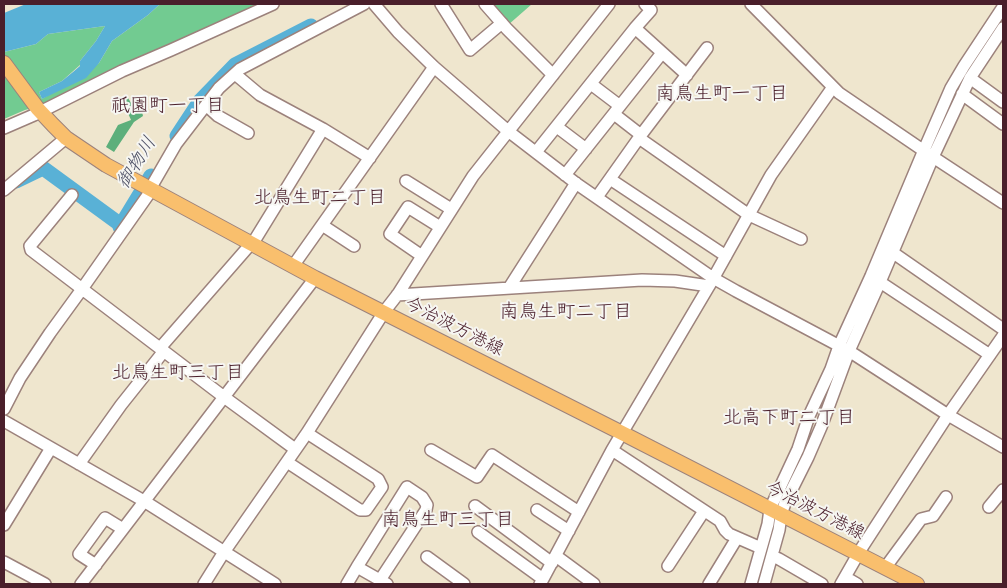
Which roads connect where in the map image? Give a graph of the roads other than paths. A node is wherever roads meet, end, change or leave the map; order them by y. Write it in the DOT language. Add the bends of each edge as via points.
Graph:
graph roads {
  1 [pos="273,4"];
  2 [pos="364,4"];
  3 [pos="374,4"];
  4 [pos="441,4"];
  5 [pos="485,4"];
  6 [pos="610,4"];
  7 [pos="645,4"];
  8 [pos="751,4"];
  9 [pos="1003,7"];
  10 [pos="502,23"];
  11 [pos="635,28"];
  12 [pos="1003,28"];
  13 [pos="707,48"];
  14 [pos="662,53"];
  15 [pos="4,63"];
  16 [pos="434,67"];
  17 [pos="234,74"];
  18 [pos="553,75"];
  19 [pos="687,75"];
  20 [pos="970,78"];
  21 [pos="591,84"];
  22 [pos="833,87"];
  23 [pos="962,94"];
  24 [pos="1003,102"];
  25 [pos="206,105"];
  26 [pos="39,110"];
  27 [pos="617,110"];
  28 [pos="1003,124"];
  29 [pos="556,127"];
  30 [pos="4,128"];
  31 [pos="322,129"];
  32 [pos="508,131"];
  33 [pos="248,133"];
  34 [pos="640,137"];
  35 [pos="66,138"];
  36 [pos="586,149"];
  37 [pos="536,152"];
  38 [pos="928,153"];
  39 [pos="370,158"];
  40 [pos="565,175"];
  41 [pos="610,180"];
  42 [pos="406,181"];
  43 [pos="576,183"];
  44 [pos="150,189"];
  45 [pos="4,190"];
  46 [pos="72,195"];
  47 [pos="597,198"];
  48 [pos="1003,203"];
  49 [pos="452,209"];
  50 [pos="748,215"];
  51 [pos="322,225"];
  52 [pos="440,227"];
  53 [pos="801,239"];
  54 [pos="251,243"];
  55 [pos="354,246"];
  56 [pos="892,252"];
  57 [pos="422,256"];
  58 [pos="726,256"];
  59 [pos="293,266"];
  60 [pos="315,278"];
  61 [pos="711,282"];
  62 [pos="880,282"];
  63 [pos="509,288"];
  64 [pos="82,289"];
  65 [pos="397,295"];
  66 [pos="384,312"];
  67 [pos="1003,329"];
  68 [pos="1003,336"];
  69 [pos="844,349"];
  70 [pos="162,350"];
  71 [pos="990,355"];
  72 [pos="224,397"];
  73 [pos="4,410"];
  74 [pos="948,415"];
  75 [pos="4,421"];
  76 [pos="307,432"];
  77 [pos="622,433"];
  78 [pos="1003,446"];
  79 [pos="51,448"];
  80 [pos="295,449"];
  81 [pos="431,450"];
  82 [pos="612,450"];
  83 [pos="287,462"];
  84 [pos="79,464"];
  85 [pos="1003,490"];
  86 [pos="946,497"];
  87 [pos="144,501"];
  88 [pos="476,506"];
  89 [pos="989,508"];
  90 [pos="537,510"];
  91 [pos="704,511"];
  92 [pos="579,512"];
  93 [pos="776,512"];
  94 [pos="4,525"];
  95 [pos="123,529"];
  96 [pos="569,531"];
  97 [pos="478,532"];
  98 [pos="737,538"];
  99 [pos="761,548"];
  100 [pos="224,552"];
  101 [pos="858,554"];
  102 [pos="772,556"];
  103 [pos="427,558"];
  104 [pos="554,560"];
  105 [pos="4,562"];
  106 [pos="96,565"];
  107 [pos="668,566"];
  108 [pos="357,567"];
  109 [pos="885,568"];
  110 [pos="843,581"];
  111 [pos="384,582"];
  112 [pos="542,582"];
  113 [pos="44,584"];
  114 [pos="81,584"];
  115 [pos="204,584"];
  116 [pos="275,584"];
  117 [pos="347,584"];
  118 [pos="464,584"];
  119 [pos="594,584"];
  120 [pos="709,584"];
  121 [pos="751,584"];
  122 [pos="764,584"];
  123 [pos="822,584"];
  124 [pos="857,584"];
  125 [pos="917,584"];
  1 -- 26 [label="street"];
  2 -- 17 [label="street"];
  3 -- 16 [label="street"];
  4 -- 10 [label="street" via="470,50"];
  5 -- 10 [label="street"];
  6 -- 18 [label="street"];
  7 -- 11 [label="street" via="652,10"];
  8 -- 22 [label="street"];
  9 -- 38 [label="street" via="951,88"];
  10 -- 18 [label="street"];
  11 -- 14 [label="street"];
  11 -- 21 [label="street"];
  12 -- 20 [label="street"];
  13 -- 19 [label="street"];
  14 -- 19 [label="street"];
  14 -- 27 [label="street"];
  15 -- 26 [label="main road, 今治波方港線"];
  16 -- 32 [label="street"];
  16 -- 39 [label="street"];
  17 -- 25 [label="street"];
  17 -- 31 [label="street" via="260,95"];
  18 -- 32 [label="street"];
  19 -- 34 [label="street"];
  20 -- 23 [label="street"];
  20 -- 24 [label="street"];
  21 -- 27 [label="street"];
  21 -- 29 [label="street"];
  22 -- 38 [label="street"];
  22 -- 50 [label="street" via="771,175"];
  23 -- 28 [label="street"];
  23 -- 38 [label="street"];
  25 -- 33 [label="street"];
  25 -- 44 [label="street" via="176,144"];
  26 -- 30 [label="street"];
  26 -- 35 [label="main road, 今治波方港線"];
  27 -- 34 [label="street"];
  27 -- 36 [label="street"];
  29 -- 36 [label="street"];
  29 -- 37 [label="street"];
  31 -- 39 [label="street"];
  31 -- 54 [label="street"];
  32 -- 37 [label="street"];
  32 -- 49 [label="street"];
  34 -- 41 [label="street"];
  34 -- 50 [label="street"];
  35 -- 44 [label="main road, 今治波方港線"];
  35 -- 45 [label="street"];
  36 -- 40 [label="street"];
  37 -- 40 [label="street"];
  38 -- 48 [label="street"];
  38 -- 56 [label="street"];
  38 -- 69 [label="street" via="871,276"];
  39 -- 51 [label="street"];
  40 -- 43 [label="street"];
  41 -- 47 [label="street"];
  41 -- 58 [label="street"];
  42 -- 49 [label="street"];
  43 -- 47 [label="street"];
  43 -- 63 [label="street"];
  44 -- 54 [label="main road, 今治波方港線"];
  44 -- 64 [label="street"];
  46 -- 64 [label="street" via="30,246"];
  47 -- 61 [label="street"];
  49 -- 52 [label="street"];
  50 -- 53 [label="street"];
  50 -- 58 [label="street"];
  51 -- 55 [label="street"];
  51 -- 59 [label="street"];
  52 -- 57 [label="street"];
  52 -- 57 [label="street" via="408,207 390,234"];
  54 -- 59 [label="main road, 今治波方港線"];
  54 -- 70 [label="street"];
  56 -- 62 [label="street"];
  56 -- 67 [label="street"];
  57 -- 65 [label="street"];
  58 -- 61 [label="street"];
  59 -- 60 [label="main road, 今治波方港線"];
  60 -- 66 [label="main road, 今治波方港線"];
  60 -- 72 [label="street"];
  61 -- 63 [label="street" via="642,280"];
  61 -- 69 [label="street" via="736,291"];
  61 -- 77 [label="street"];
  62 -- 69 [label="street"];
  62 -- 71 [label="street"];
  63 -- 65 [label="street"];
  64 -- 70 [label="street"];
  64 -- 73 [label="street" via="20,378"];
  65 -- 66 [label="street"];
  66 -- 76 [label="street"];
  66 -- 77 [label="main road, 今治波方港線"];
  68 -- 71 [label="street"];
  69 -- 74 [label="street"];
  69 -- 93 [label="street" via="809,416"];
  70 -- 72 [label="street"];
  70 -- 84 [label="street"];
  71 -- 74 [label="street"];
  72 -- 80 [label="street"];
  72 -- 87 [label="street"];
  74 -- 78 [label="street"];
  74 -- 101 [label="street"];
  75 -- 79 [label="street"];
  76 -- 80 [label="street"];
  76 -- 83 [label="street" via="378,479 382,487 366,510 360,510"];
  77 -- 82 [label="street"];
  77 -- 93 [label="main road, 今治波方港線"];
  79 -- 84 [label="street"];
  79 -- 94 [label="street"];
  80 -- 83 [label="street"];
  81 -- 92 [label="street" via="477,478 492,455"];
  82 -- 91 [label="street"];
  82 -- 92 [label="street"];
  83 -- 100 [label="street"];
  84 -- 87 [label="street"];
  85 -- 89 [label="street"];
  86 -- 109 [label="street" via="933,516 920,519"];
  87 -- 95 [label="street"];
  87 -- 100 [label="street"];
  88 -- 104 [label="street"];
  90 -- 96 [label="street"];
  91 -- 98 [label="street"];
  91 -- 107 [label="street"];
  92 -- 96 [label="street"];
  93 -- 99 [label="street" via="768,524"];
  93 -- 101 [label="main road, 今治波方港線"];
  93 -- 102 [label="street" via="780,530"];
  95 -- 106 [label="street"];
  95 -- 106 [label="street" via="105,518 79,554"];
  96 -- 104 [label="street"];
  97 -- 112 [label="street"];
  98 -- 99 [label="street"];
  98 -- 120 [label="street"];
  99 -- 121 [label="street"];
  100 -- 115 [label="street"];
  100 -- 116 [label="street"];
  101 -- 109 [label="main road, 今治波方港線"];
  101 -- 110 [label="street"];
  102 -- 122 [label="street"];
  102 -- 123 [label="street"];
  103 -- 118 [label="street"];
  104 -- 112 [label="street"];
  104 -- 119 [label="street"];
  105 -- 113 [label="street"];
  106 -- 114 [label="street"];
  108 -- 111 [label="street"];
  108 -- 111 [label="street" via="407,487 422,497 426,510"];
  108 -- 117 [label="street"];
  109 -- 125 [label="main road, 今治波方港線"];
  110 -- 124 [label="street"];
}
